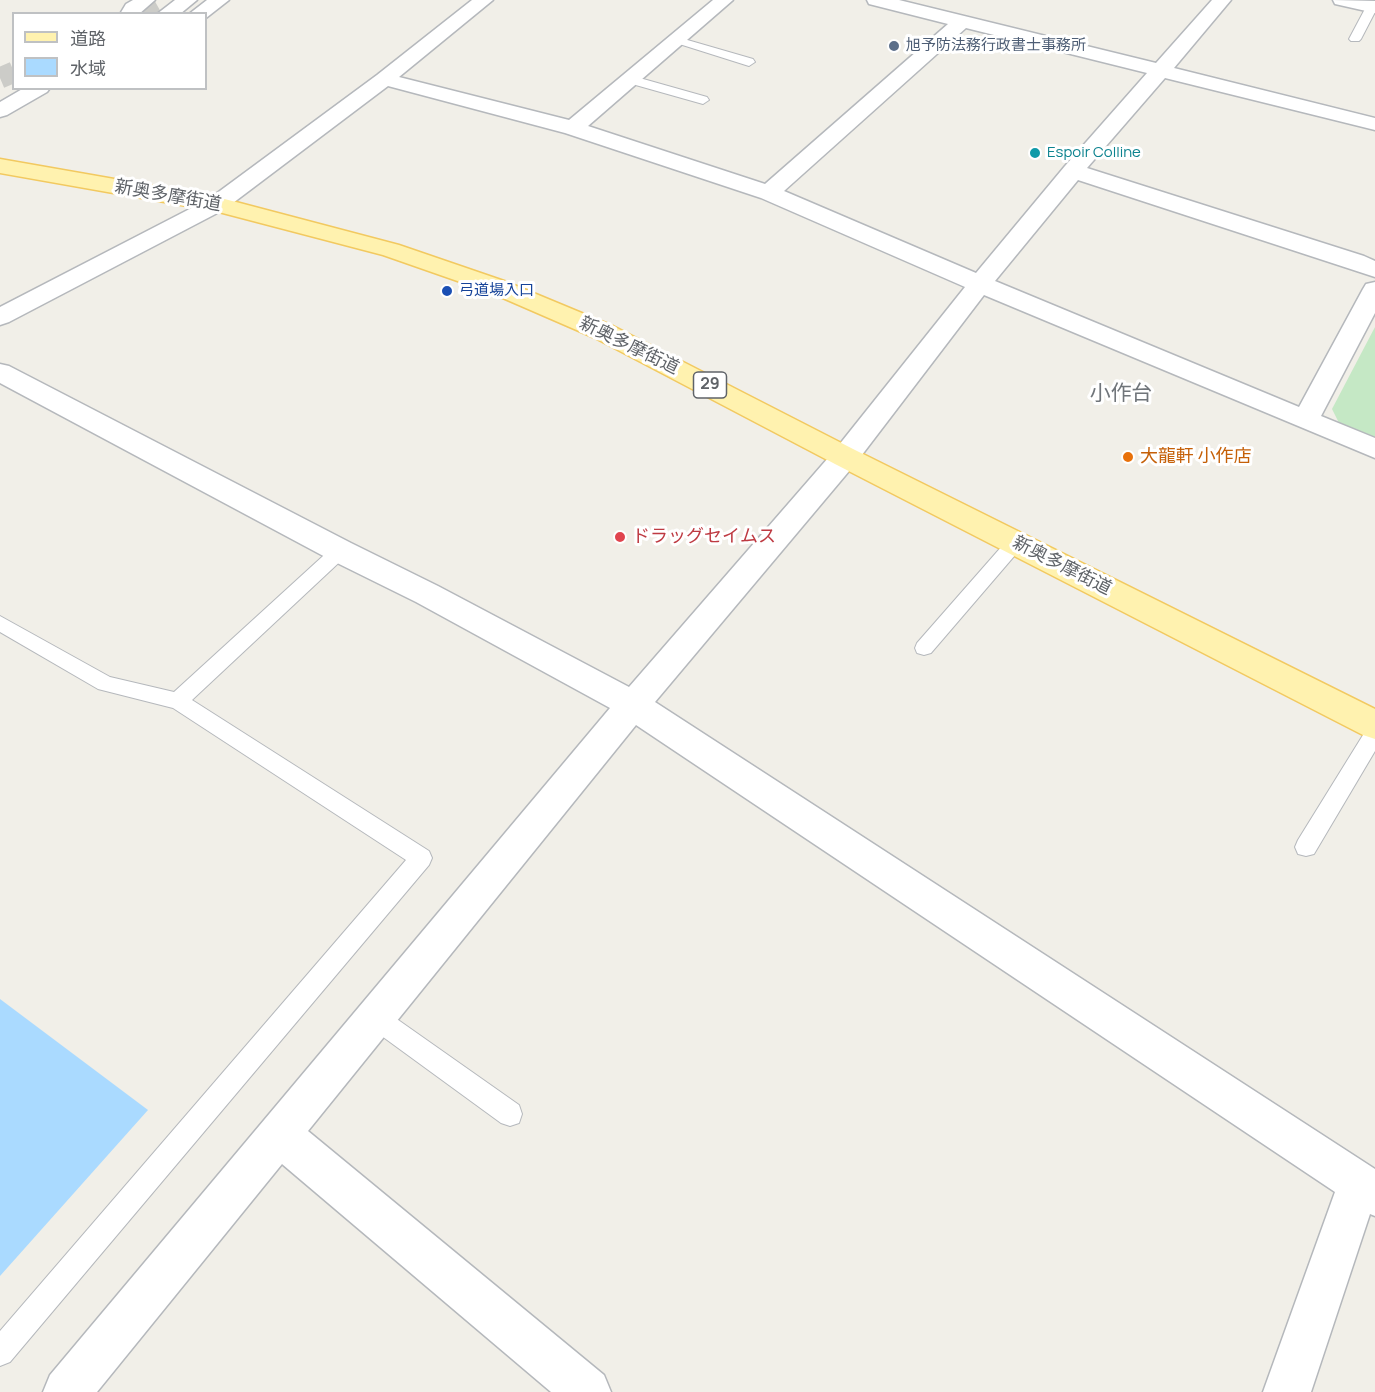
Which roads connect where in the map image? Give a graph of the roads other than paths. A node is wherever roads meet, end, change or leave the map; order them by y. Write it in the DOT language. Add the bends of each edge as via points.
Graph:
graph roads {
  1 [pos="189,0"];
  2 [pos="220,0"];
  3 [pos="484,0"];
  4 [pos="724,0"];
  5 [pos="876,0"];
  6 [pos="1222,0"];
  7 [pos="1342,0"];
  8 [pos="1374,7"];
  9 [pos="169,12"];
  10 [pos="201,12"];
  11 [pos="962,21"];
  12 [pos="1355,39"];
  13 [pos="677,40"];
  14 [pos="749,62"];
  15 [pos="1162,70"];
  16 [pos="629,78"];
  17 [pos="384,79"];
  18 [pos="37,90"];
  19 [pos="703,100"];
  20 [pos="0,111"];
  21 [pos="1375,123"];
  22 [pos="573,128"];
  23 [pos="0,166"];
  24 [pos="1073,171"];
  25 [pos="769,193"];
  26 [pos="217,204"];
  27 [pos="1375,270"];
  28 [pos="980,284"];
  29 [pos="1375,289"];
  30 [pos="0,317"];
  31 [pos="0,372"];
  32 [pos="1305,420"];
  33 [pos="1375,449"];
  34 [pos="845,457"];
  35 [pos="1016,542"];
  36 [pos="340,551"];
  37 [pos="0,622"];
  38 [pos="924,648"];
  39 [pos="178,701"];
  40 [pos="633,705"];
  41 [pos="1375,726"];
  42 [pos="1375,733"];
  43 [pos="1306,847"];
  44 [pos="376,1018"];
  45 [pos="510,1114"];
  46 [pos="280,1135"];
  47 [pos="1367,1189"];
  48 [pos="0,1352"];
  49 [pos="67,1392"];
  50 [pos="587,1392"];
  51 [pos="1287,1392"];
  1 -- 9 [label="street"];
  2 -- 10 [label="street"];
  3 -- 17 [label="street"];
  4 -- 13 [label="street"];
  5 -- 11 [label="street"];
  6 -- 15 [label="street"];
  7 -- 8 [label="street"];
  8 -- 12 [label="lane"];
  11 -- 15 [label="street"];
  11 -- 25 [label="street"];
  13 -- 14 [label="lane"];
  13 -- 16 [label="street"];
  15 -- 21 [label="street"];
  15 -- 24 [label="street"];
  16 -- 19 [label="lane"];
  16 -- 22 [label="street"];
  17 -- 22 [label="street"];
  17 -- 26 [label="street"];
  18 -- 20 [label="street"];
  22 -- 25 [label="street"];
  23 -- 26 [label="main road, 新奥多摩街道 / 29"];
  24 -- 27 [label="street"];
  24 -- 28 [label="street"];
  25 -- 28 [label="street"];
  26 -- 30 [label="street"];
  26 -- 34 [label="main road, 新奥多摩街道 / 29" via="391,250 498,287 604,332"];
  28 -- 32 [label="street"];
  28 -- 34 [label="street"];
  29 -- 32 [label="street"];
  31 -- 36 [label="street"];
  32 -- 33 [label="street"];
  34 -- 35 [label="main road, 新奥多摩街道 / 29"];
  34 -- 40 [label="street"];
  35 -- 38 [label="lane"];
  35 -- 41 [label="main road, 新奥多摩街道 / 29"];
  36 -- 39 [label="lane"];
  36 -- 40 [label="street"];
  37 -- 39 [label="lane" via="105,684"];
  39 -- 48 [label="lane" via="421,858"];
  40 -- 44 [label="street"];
  40 -- 47 [label="street"];
  42 -- 43 [label="lane"];
  44 -- 45 [label="lane"];
  44 -- 46 [label="street"];
  46 -- 49 [label="street"];
  46 -- 50 [label="street"];
  47 -- 51 [label="street"];
}
